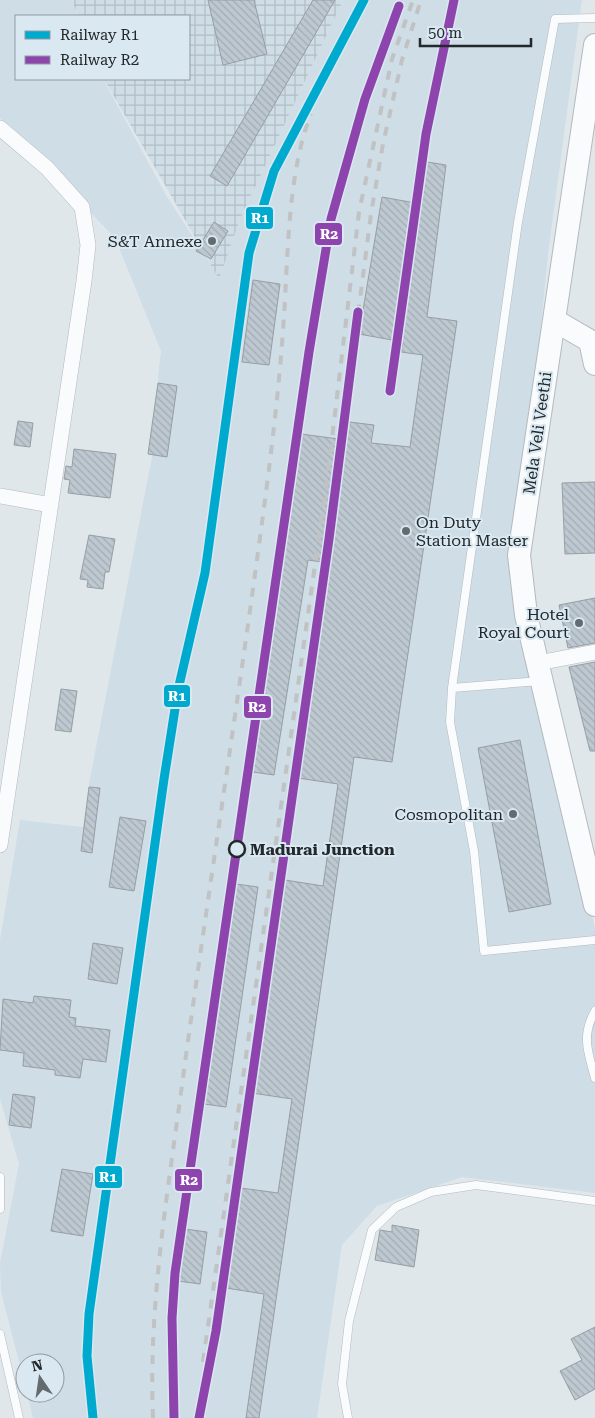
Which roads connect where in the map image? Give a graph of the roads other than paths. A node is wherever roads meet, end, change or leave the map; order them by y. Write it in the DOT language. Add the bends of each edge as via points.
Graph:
graph roads {
  1 [pos="595,18"];
  2 [pos="595,45"];
  3 [pos="0,128"];
  4 [pos="554,320"];
  5 [pos="595,364"];
  6 [pos="0,496"];
  7 [pos="51,505"];
  8 [pos="595,652"];
  9 [pos="540,672"];
  10 [pos="452,688"];
  11 [pos="0,845"];
  12 [pos="595,905"];
  13 [pos="595,940"];
  14 [pos="595,1011"];
  15 [pos="595,1078"];
  16 [pos="0,1177"];
  17 [pos="595,1201"];
  18 [pos="0,1208"];
  19 [pos="0,1334"];
  20 [pos="19,1418"];
  21 [pos="348,1418"];
  1 -- 10 [label="lane" via="555,19 518,222"];
  2 -- 4 [label="main road, Mela Veli Veethi"];
  3 -- 7 [label="street" via="47,168 82,207 88,246"];
  4 -- 5 [label="main road" via="590,341"];
  4 -- 9 [label="main road, Mela Veli Veethi" via="519,555 526,615"];
  6 -- 7 [label="street"];
  7 -- 11 [label="street"];
  8 -- 9 [label="street"];
  9 -- 10 [label="lane"];
  9 -- 12 [label="main road, Mela Veli Veethi"];
  10 -- 13 [label="lane" via="450,722 474,851 484,951"];
  14 -- 15 [label="lane" via="585,1044"];
  16 -- 18 [label="lane"];
  17 -- 21 [label="lane" via="476,1185 431,1192 396,1207 372,1230 349,1321 342,1384"];
  19 -- 20 [label="lane"];
}
